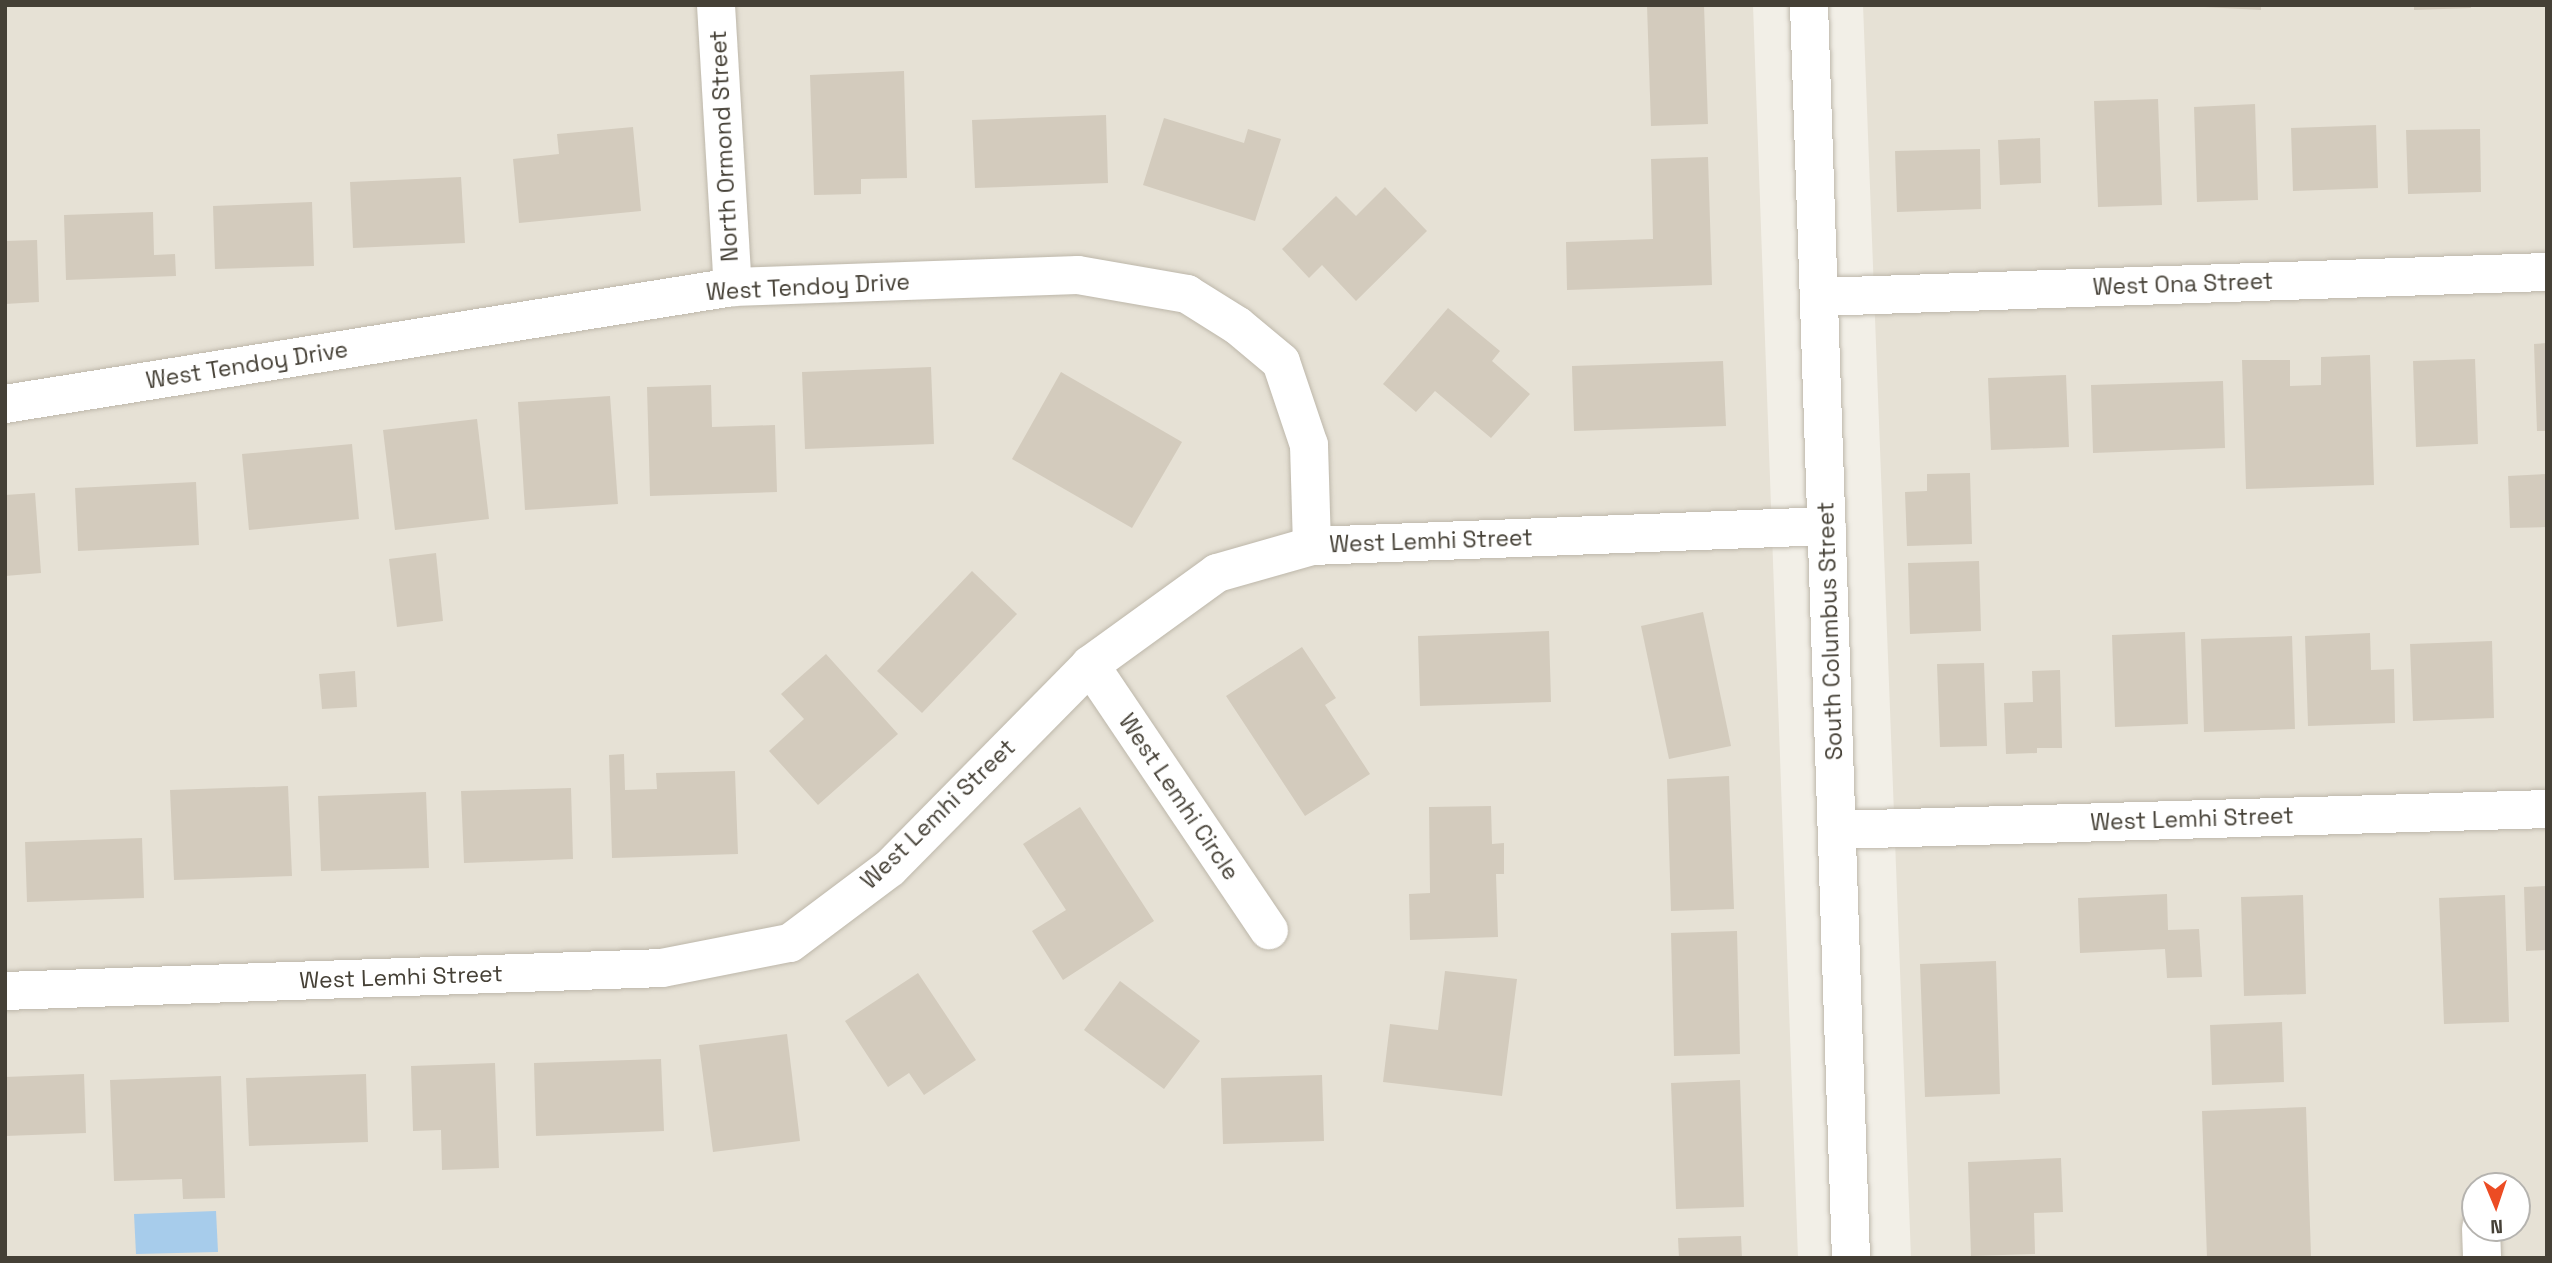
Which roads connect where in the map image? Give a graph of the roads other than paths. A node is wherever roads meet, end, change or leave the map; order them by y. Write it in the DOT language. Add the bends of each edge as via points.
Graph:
graph roads {
  1 [pos="716,5"];
  2 [pos="1809,5"];
  3 [pos="2547,272"];
  4 [pos="733,287"];
  5 [pos="1819,297"];
  6 [pos="5,404"];
  7 [pos="1827,526"];
  8 [pos="1312,546"];
  9 [pos="1090,664"];
  10 [pos="2547,809"];
  11 [pos="1837,830"];
  12 [pos="1269,930"];
  13 [pos="5,991"];
  14 [pos="1852,1258"];
  1 -- 4 [label="street, North Ormond Street"];
  2 -- 5 [label="street, South Columbus Street"];
  3 -- 5 [label="street, West Ona Street"];
  4 -- 6 [label="street, West Tendoy Drive"];
  4 -- 8 [label="street, West Tendoy Drive" via="1077,275 1187,294 1238,326 1280,362 1308,445"];
  5 -- 7 [label="street, South Columbus Street"];
  7 -- 8 [label="street, West Lemhi Street"];
  7 -- 11 [label="street, South Columbus Street"];
  8 -- 9 [label="street, West Lemhi Street" via="1217,573"];
  9 -- 12 [label="street, West Lemhi Circle"];
  9 -- 13 [label="street, West Lemhi Street" via="890,868 790,943 662,968"];
  10 -- 11 [label="street, West Lemhi Street"];
  11 -- 14 [label="street, South Columbus Street"];
}
